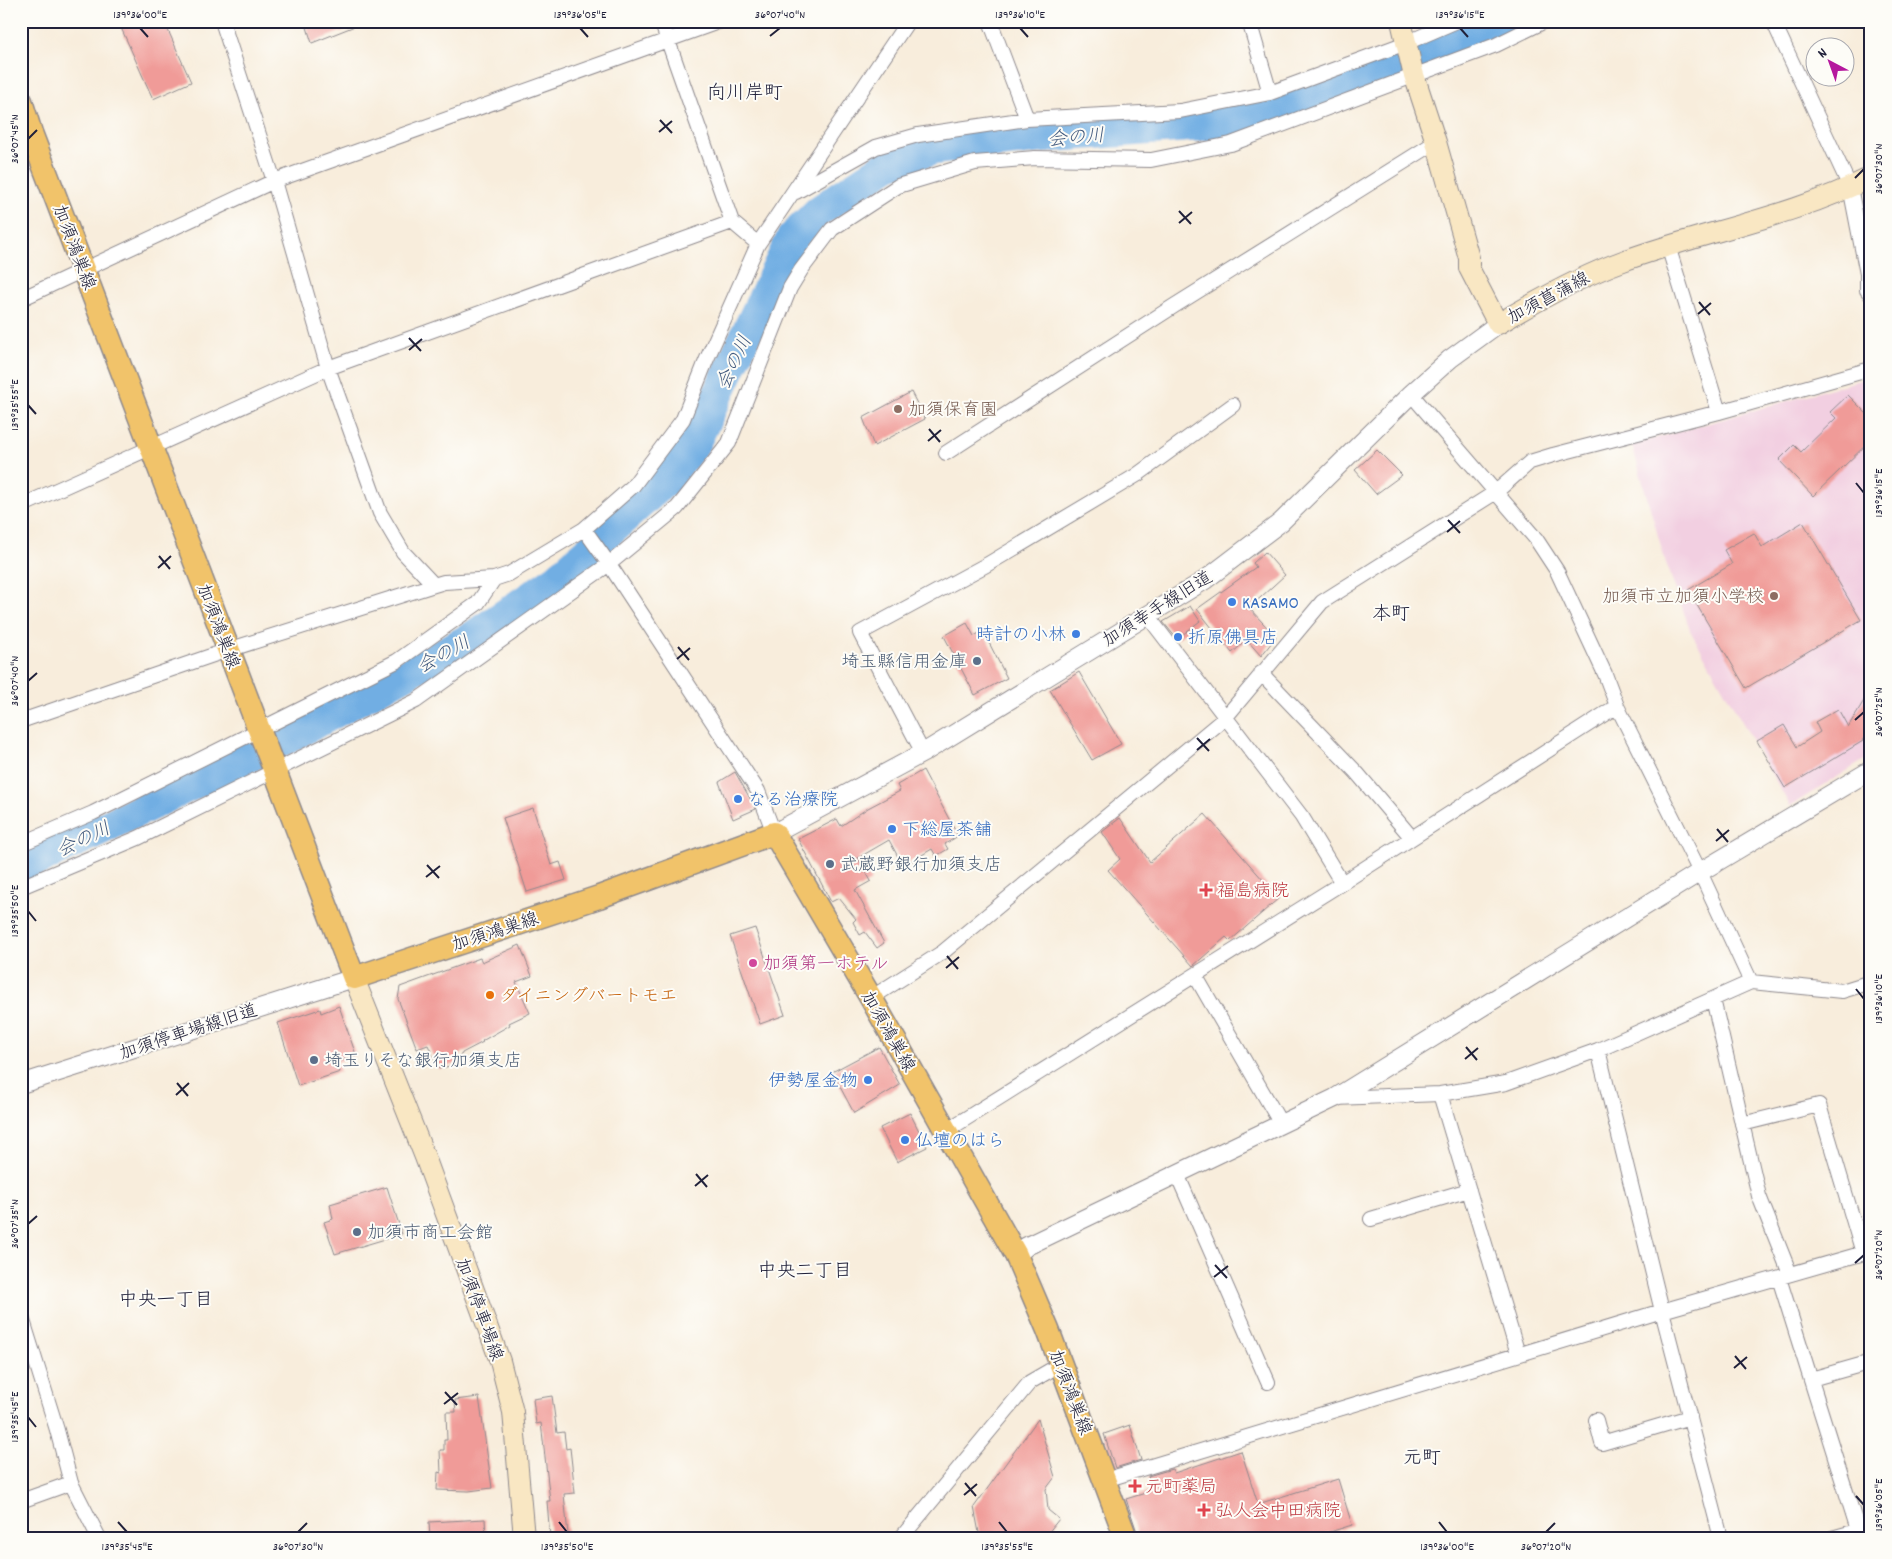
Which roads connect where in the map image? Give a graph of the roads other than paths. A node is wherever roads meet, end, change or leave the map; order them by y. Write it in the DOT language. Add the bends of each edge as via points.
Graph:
graph roads {
  1 [pos="222,21"];
  2 [pos="661,21"];
  3 [pos="721,21"];
  4 [pos="908,21"];
  5 [pos="990,21"];
  6 [pos="1249,21"];
  7 [pos="1401,21"];
  8 [pos="1457,21"];
  9 [pos="1545,21"];
  10 [pos="1773,21"];
  11 [pos="668,41"];
  12 [pos="1407,46"];
  13 [pos="1414,74"];
  14 [pos="1270,93"];
  15 [pos="21,101"];
  16 [pos="1027,119"];
  17 [pos="1436,142"];
  18 [pos="1871,177"];
  19 [pos="274,181"];
  20 [pos="1850,188"];
  21 [pos="793,194"];
  22 [pos="732,222"];
  23 [pos="758,244"];
  24 [pos="1668,246"];
  25 [pos="84,270"];
  26 [pos="1871,295"];
  27 [pos="21,299"];
  28 [pos="1498,324"];
  29 [pos="328,368"];
  30 [pos="1871,369"];
  31 [pos="1410,394"];
  32 [pos="1233,405"];
  33 [pos="1719,412"];
  34 [pos="151,448"];
  35 [pos="946,453"];
  36 [pos="1496,492"];
  37 [pos="21,506"];
  38 [pos="584,529"];
  39 [pos="609,564"];
  40 [pos="494,579"];
  41 [pos="434,585"];
  42 [pos="1147,615"];
  43 [pos="228,650"];
  44 [pos="1262,673"];
  45 [pos="1617,706"];
  46 [pos="1225,718"];
  47 [pos="21,721"];
  48 [pos="261,735"];
  49 [pos="923,753"];
  50 [pos="273,768"];
  51 [pos="1871,770"];
  52 [pos="774,833"];
  53 [pos="1412,838"];
  54 [pos="21,844"];
  55 [pos="1700,872"];
  56 [pos="1342,883"];
  57 [pos="21,887"];
  58 [pos="1195,975"];
  59 [pos="354,978"];
  60 [pos="1751,982"];
  61 [pos="1871,982"];
  62 [pos="871,998"];
  63 [pos="1713,999"];
  64 [pos="1598,1050"];
  65 [pos="21,1084"];
  66 [pos="1440,1094"];
  67 [pos="1335,1098"];
  68 [pos="1281,1124"];
  69 [pos="1742,1124"];
  70 [pos="946,1131"];
  71 [pos="1177,1174"];
  72 [pos="1469,1190"];
  73 [pos="1371,1219"];
  74 [pos="1867,1252"];
  75 [pos="1016,1254"];
  76 [pos="1784,1276"];
  77 [pos="1662,1311"];
  78 [pos="21,1314"];
  79 [pos="1518,1354"];
  80 [pos="1871,1362"];
  81 [pos="1061,1364"];
  82 [pos="1810,1379"];
  83 [pos="1268,1382"];
  84 [pos="1690,1417"];
  85 [pos="1596,1420"];
  86 [pos="1105,1480"];
  87 [pos="71,1483"];
  88 [pos="21,1501"];
  89 [pos="1864,1528"];
  90 [pos="99,1538"];
  91 [pos="524,1538"];
  92 [pos="901,1538"];
  93 [pos="1126,1538"];
  94 [pos="1721,1538"];
  95 [pos="1832,1538"];
  1 -- 19 [label="street"];
  2 -- 11 [label="street"];
  3 -- 11 [label="street"];
  4 -- 21 [label="street"];
  5 -- 16 [label="street"];
  6 -- 14 [label="street"];
  7 -- 12 [label="main road, 加須菖蒲線"];
  8 -- 12 [label="street"];
  9 -- 13 [label="street" via="1496,45"];
  10 -- 20 [label="street"];
  11 -- 19 [label="street"];
  11 -- 22 [label="street"];
  12 -- 13 [label="main road, 加須菖蒲線"];
  12 -- 14 [label="street"];
  13 -- 17 [label="main road, 加須菖蒲線"];
  13 -- 39 [label="street" via="1231,144 1151,160 1035,158 975,163 898,186 832,229 790,288 729,443 677,508"];
  14 -- 16 [label="street" via="1180,111"];
  15 -- 25 [label="main road, 加須鴻巣線"];
  16 -- 21 [label="street" via="918,135 876,147"];
  17 -- 28 [label="main road, 加須菖蒲線" via="1469,268"];
  17 -- 35 [label="street"];
  18 -- 20 [label="main road, 加須菖蒲線"];
  19 -- 25 [label="street"];
  19 -- 29 [label="street"];
  20 -- 24 [label="main road, 加須菖蒲線"];
  20 -- 26 [label="street" via="1867,274 1867,290"];
  21 -- 23 [label="street"];
  22 -- 23 [label="street"];
  22 -- 29 [label="street"];
  23 -- 38 [label="street" via="683,419 633,486"];
  24 -- 28 [label="main road, 加須菖蒲線" via="1587,275"];
  24 -- 33 [label="street"];
  25 -- 27 [label="street"];
  25 -- 34 [label="main road, 加須鴻巣線"];
  28 -- 31 [label="street, 加須幸手線旧道"];
  29 -- 34 [label="street"];
  29 -- 41 [label="street" via="380,513 403,552"];
  30 -- 33 [label="street"];
  31 -- 36 [label="street"];
  31 -- 42 [label="street, 加須幸手線旧道" via="1281,522 1205,580"];
  32 -- 49 [label="street" via="1137,475 988,564 860,633"];
  33 -- 36 [label="street" via="1530,462"];
  34 -- 37 [label="street"];
  34 -- 43 [label="main road, 加須鴻巣線"];
  36 -- 44 [label="street" via="1322,602"];
  36 -- 45 [label="street" via="1536,539 1557,571"];
  38 -- 39 [label="street"];
  38 -- 40 [label="street" via="509,574"];
  39 -- 50 [label="street" via="416,701"];
  39 -- 52 [label="street" via="758,792"];
  40 -- 41 [label="street"];
  40 -- 48 [label="street" via="478,604 397,661"];
  41 -- 43 [label="street"];
  42 -- 46 [label="street"];
  42 -- 49 [label="street, 加須幸手線旧道"];
  43 -- 47 [label="street"];
  43 -- 48 [label="main road, 加須鴻巣線"];
  44 -- 46 [label="street"];
  44 -- 53 [label="street"];
  45 -- 53 [label="street"];
  45 -- 55 [label="street"];
  46 -- 56 [label="street" via="1302,817"];
  46 -- 62 [label="street" via="943,952"];
  48 -- 50 [label="main road, 加須鴻巣線"];
  48 -- 54 [label="street"];
  49 -- 52 [label="street, 加須幸手線旧道"];
  50 -- 57 [label="street" via="138,838"];
  50 -- 59 [label="main road, 加須鴻巣線"];
  51 -- 55 [label="street"];
  52 -- 59 [label="main road, 加須鴻巣線" via="599,897"];
  52 -- 62 [label="main road, 加須鴻巣線"];
  53 -- 56 [label="street"];
  55 -- 60 [label="street"];
  55 -- 67 [label="street"];
  56 -- 58 [label="street"];
  58 -- 68 [label="street"];
  58 -- 70 [label="street"];
  59 -- 65 [label="street, 加須停車場線旧道"];
  59 -- 91 [label="main road, 加須停車場線" via="500,1361 513,1412"];
  60 -- 61 [label="street" via="1842,991"];
  60 -- 63 [label="street"];
  62 -- 70 [label="main road, 加須鴻巣線"];
  63 -- 64 [label="street"];
  63 -- 69 [label="street"];
  64 -- 66 [label="street" via="1506,1082"];
  64 -- 77 [label="street"];
  66 -- 67 [label="street"];
  66 -- 72 [label="street"];
  67 -- 68 [label="street"];
  68 -- 71 [label="street"];
  69 -- 74 [label="street" via="1819,1105"];
  69 -- 76 [label="street" via="1759,1196"];
  70 -- 75 [label="main road, 加須鴻巣線"];
  71 -- 75 [label="street" via="1026,1246"];
  71 -- 83 [label="street"];
  72 -- 73 [label="street"];
  72 -- 79 [label="street"];
  74 -- 76 [label="street"];
  75 -- 81 [label="main road, 加須鴻巣線"];
  76 -- 77 [label="street"];
  76 -- 82 [label="street"];
  77 -- 79 [label="street"];
  77 -- 84 [label="street"];
  78 -- 87 [label="street"];
  79 -- 86 [label="street"];
  80 -- 82 [label="street"];
  81 -- 86 [label="main road, 加須鴻巣線"];
  81 -- 92 [label="street" via="1030,1382"];
  82 -- 89 [label="street"];
  84 -- 85 [label="street" via="1602,1443"];
  84 -- 94 [label="street"];
  86 -- 93 [label="main road, 加須鴻巣線"];
  87 -- 88 [label="street"];
  87 -- 90 [label="street"];
  89 -- 95 [label="street"];
}
